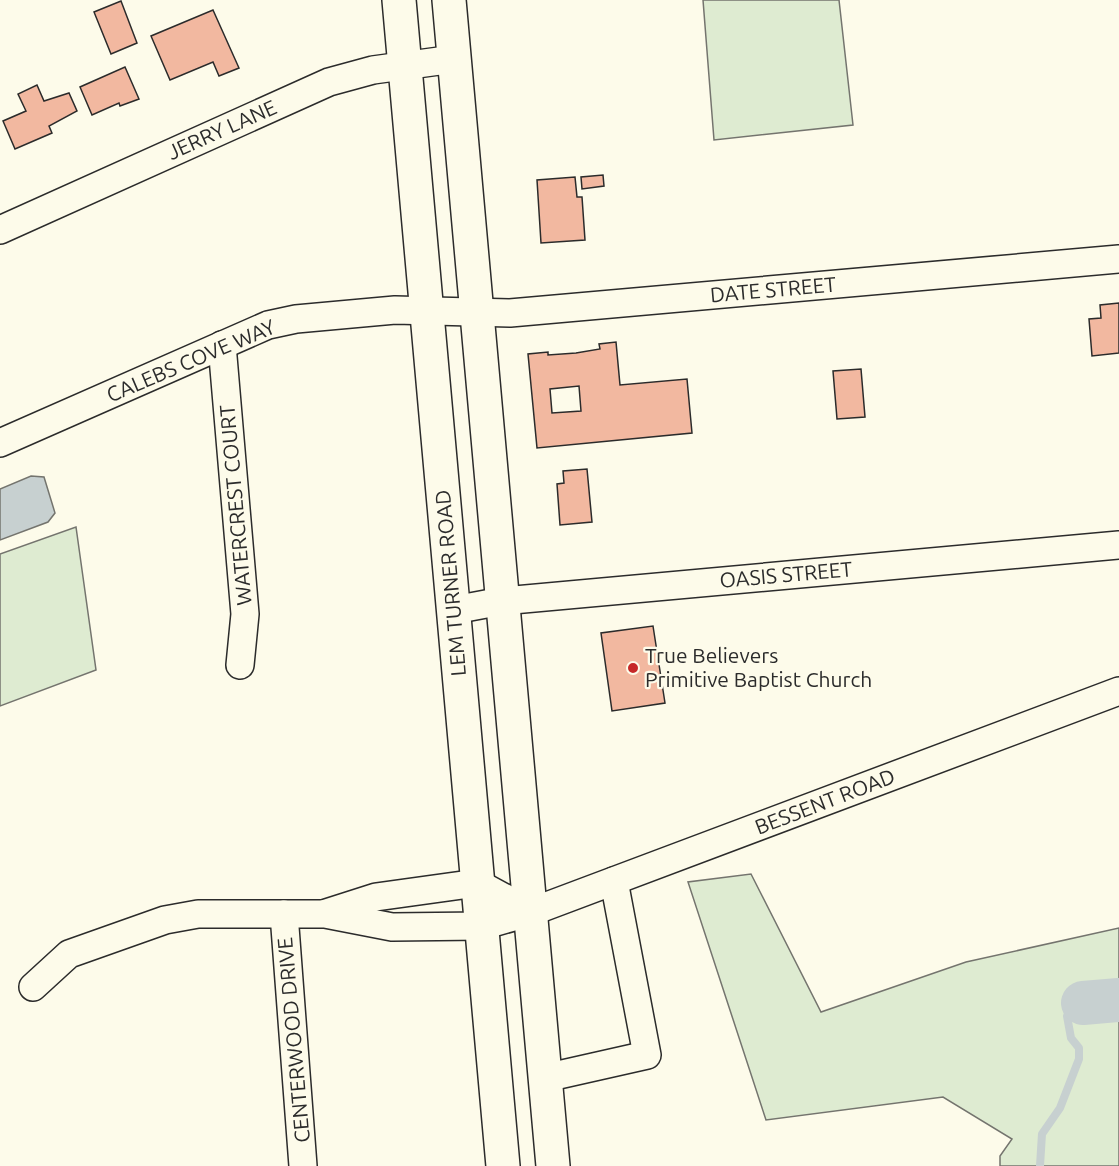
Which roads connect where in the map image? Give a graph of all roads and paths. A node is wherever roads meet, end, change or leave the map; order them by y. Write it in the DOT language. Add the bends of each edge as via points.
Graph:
graph roads {
  1 [pos="399,0"];
  2 [pos="449,0"];
  3 [pos="454,59"];
  4 [pos="405,66"];
  5 [pos="0,230"];
  6 [pos="1119,259"];
  7 [pos="426,311"];
  8 [pos="477,312"];
  9 [pos="222,345"];
  10 [pos="0,443"];
  11 [pos="1119,545"];
  12 [pos="502,601"];
  13 [pos="454,610"];
  14 [pos="240,665"];
  15 [pos="1119,691"];
  16 [pos="614,881"];
  17 [pos="477,883"];
  18 [pos="531,912"];
  19 [pos="284,914"];
  20 [pos="325,914"];
  21 [pos="482,926"];
  22 [pos="33,987"];
  23 [pos="545,1078"];
  24 [pos="303,1166"];
  25 [pos="503,1166"];
  26 [pos="553,1166"];
  1 -- 4 [label="main road, LEM TURNER ROAD"];
  2 -- 3 [label="main road"];
  3 -- 4 [label="street, JERRY LANE"];
  3 -- 8 [label="main road"];
  4 -- 5 [label="street, JERRY LANE" via="328,82"];
  4 -- 7 [label="main road, LEM TURNER ROAD"];
  6 -- 8 [label="street, DATE STREET" via="510,313"];
  7 -- 8 [label="street, DATE STREET"];
  7 -- 9 [label="street, CALEBS COVE WAY" via="296,319 268,325"];
  7 -- 13 [label="main road, LEM TURNER ROAD"];
  8 -- 12 [label="main road"];
  9 -- 10 [label="street, CALEBS COVE WAY"];
  9 -- 14 [label="street, WATERCREST COURT" via="246,614"];
  11 -- 12 [label="street, OASIS STREET"];
  12 -- 13 [label="street, OASIS STREET"];
  12 -- 18 [label="main road"];
  13 -- 17 [label="main road, LEM TURNER ROAD"];
  15 -- 16 [label="street, BESSENT ROAD"];
  16 -- 18 [label="street, BESSENT ROAD"];
  16 -- 23 [label="street" via="647,1055"];
  17 -- 18 [label="street"];
  17 -- 20 [label="street, BESSENT ROAD" via="376,897"];
  17 -- 21 [label="main road, LEM TURNER ROAD"];
  18 -- 21 [label="street, BESSENT ROAD"];
  18 -- 23 [label="main road"];
  19 -- 20 [label="street, BESSENT ROAD"];
  19 -- 22 [label="street, BESSENT ROAD" via="198,914 165,920 69,954"];
  19 -- 24 [label="street, CENTERWOOD DRIVE"];
  20 -- 21 [label="street, BESSENT ROAD" via="392,927"];
  21 -- 25 [label="main road, LEM TURNER ROAD"];
  23 -- 26 [label="main road"];
}
